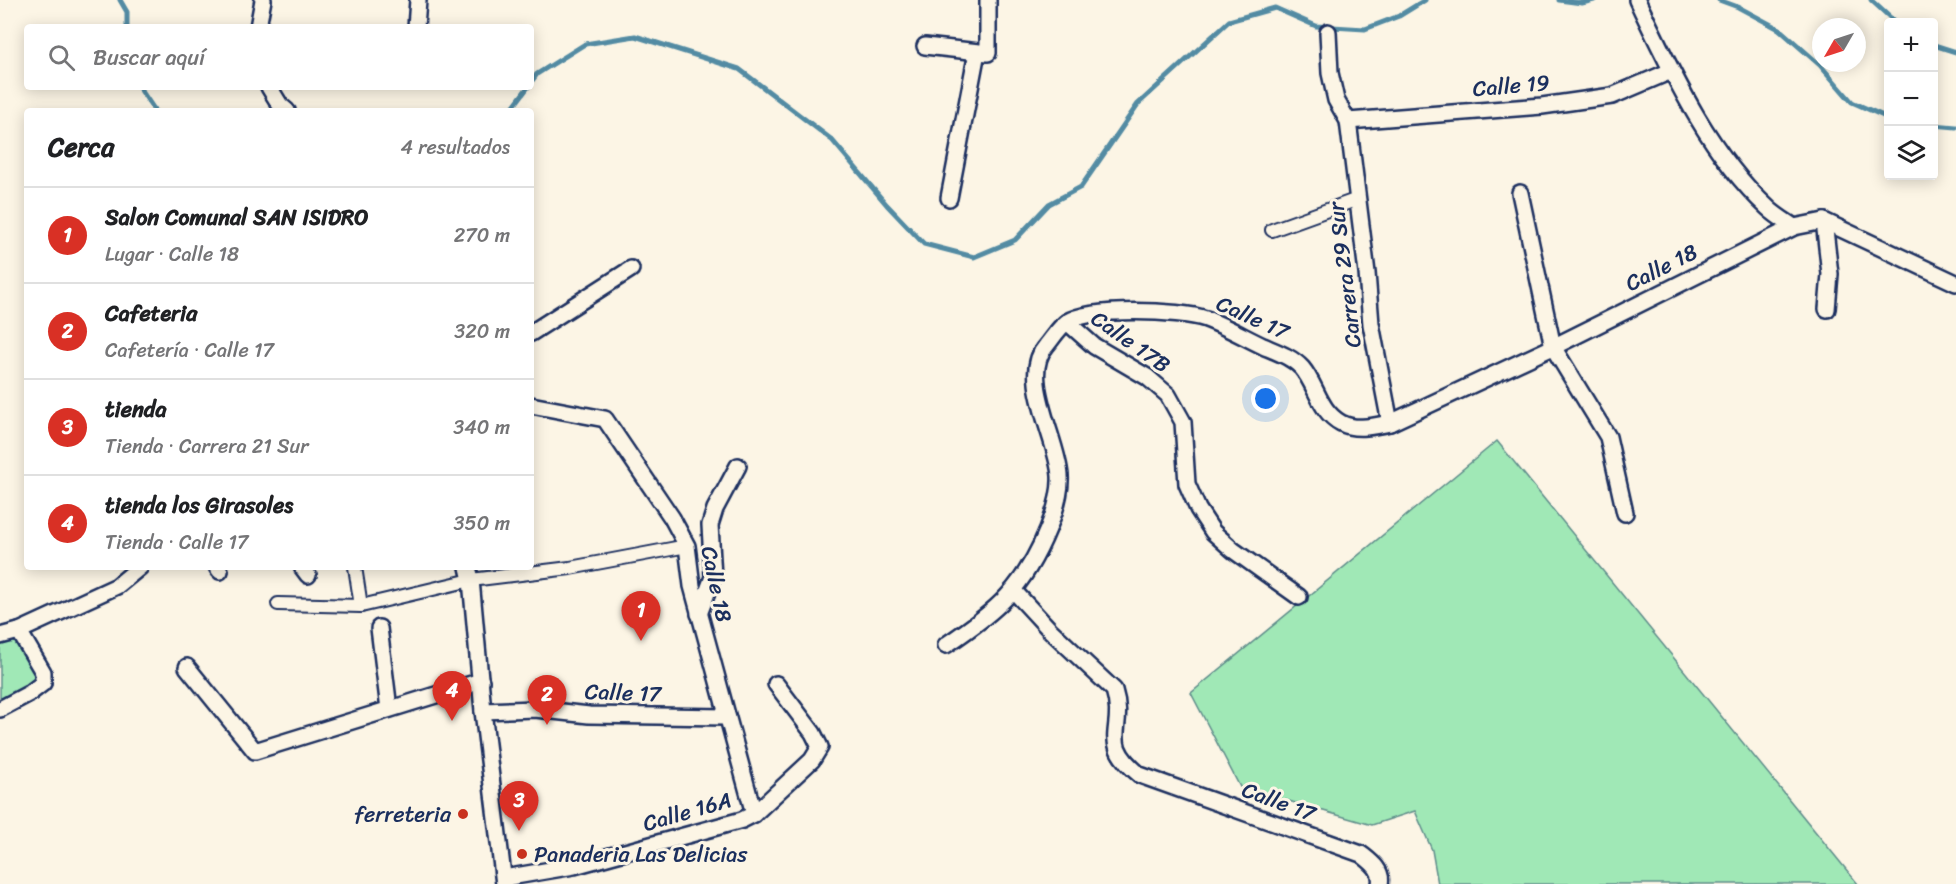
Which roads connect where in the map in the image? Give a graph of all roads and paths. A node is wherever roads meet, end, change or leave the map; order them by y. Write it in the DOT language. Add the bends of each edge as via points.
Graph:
graph roads {
  1 [pos="263,0"];
  2 [pos="418,0"];
  3 [pos="988,0"];
  4 [pos="1637,0"];
  5 [pos="259,24"];
  6 [pos="416,24"];
  7 [pos="1328,32"];
  8 [pos="925,46"];
  9 [pos="982,52"];
  10 [pos="1671,71"];
  11 [pos="271,90"];
  12 [pos="283,108"];
  13 [pos="1348,121"];
  14 [pos="1520,193"];
  15 [pos="949,198"];
  16 [pos="1358,199"];
  17 [pos="1824,221"];
  18 [pos="1794,227"];
  19 [pos="1272,230"];
  20 [pos="631,269"];
  21 [pos="1956,283"];
  22 [pos="1827,309"];
  23 [pos="1067,322"];
  24 [pos="534,331"];
  25 [pos="1552,347"];
  26 [pos="534,406"];
  27 [pos="1390,423"];
  28 [pos="738,466"];
  29 [pos="1625,513"];
  30 [pos="687,546"];
  31 [pos="136,570"];
  32 [pos="355,570"];
  33 [pos="530,570"];
  34 [pos="534,570"];
  35 [pos="469,573"];
  36 [pos="1014,591"];
  37 [pos="1299,597"];
  38 [pos="278,604"];
  39 [pos="361,606"];
  40 [pos="699,614"];
  41 [pos="379,628"];
  42 [pos="19,631"];
  43 [pos="0,636"];
  44 [pos="945,645"];
  45 [pos="187,667"];
  46 [pos="481,681"];
  47 [pos="776,684"];
  48 [pos="0,709"];
  49 [pos="389,709"];
  50 [pos="483,711"];
  51 [pos="726,717"];
  52 [pos="754,814"];
  53 [pos="504,881"];
  54 [pos="1380,884"];
  1 -- 5 [label="street"];
  2 -- 6 [label="street"];
  3 -- 9 [label="street"];
  4 -- 10 [label="street"];
  7 -- 13 [label="street, Carrera 29 Sur" via="1336,100"];
  8 -- 9 [label="street"];
  9 -- 15 [label="street"];
  10 -- 13 [label="street, Calle 19" via="1600,98"];
  10 -- 18 [label="street" via="1732,167 1768,209"];
  11 -- 12 [label="street"];
  13 -- 16 [label="street, Carrera 29 Sur"];
  14 -- 25 [label="street"];
  16 -- 19 [label="street"];
  16 -- 27 [label="street, Carrera 29 Sur" via="1371,324"];
  17 -- 18 [label="street, Calle 18"];
  17 -- 21 [label="street"];
  17 -- 22 [label="street" via="1830,274"];
  18 -- 25 [label="street, Calle 18"];
  20 -- 24 [label="street"];
  23 -- 27 [label="street, Calle 17" via="1095,312 1125,311 1204,318 1284,354 1302,368 1332,417 1344,425 1361,428"];
  23 -- 36 [label="street" via="1041,351 1036,374 1038,396 1060,477 1054,513 1038,555"];
  23 -- 37 [label="street, Calle 17B" via="1094,346 1168,395 1183,422 1187,484 1198,509 1213,532 1233,550"];
  25 -- 27 [label="street, Calle 18"];
  25 -- 29 [label="street" via="1608,437"];
  26 -- 30 [label="street, Calle 18" via="605,419"];
  28 -- 40 [label="street" via="710,525 713,577"];
  30 -- 34 [label="street" via="570,568"];
  30 -- 40 [label="street, Calle 18"];
  31 -- 42 [label="street" via="117,586"];
  32 -- 39 [label="street"];
  33 -- 35 [label="street"];
  35 -- 39 [label="street"];
  35 -- 46 [label="street"];
  36 -- 44 [label="street" via="983,621"];
  36 -- 54 [label="street, Calle 17" via="1113,690 1118,702 1115,743 1119,754 1140,775 1361,854 1376,866"];
  38 -- 39 [label="street"];
  40 -- 51 [label="street, Calle 18"];
  41 -- 49 [label="street"];
  42 -- 43 [label="street"];
  42 -- 48 [label="street" via="43,672 43,683"];
  45 -- 49 [label="street" via="255,752"];
  46 -- 49 [label="street"];
  46 -- 50 [label="street"];
  47 -- 52 [label="street, Calle 16A" via="820,747 812,760"];
  50 -- 51 [label="street, Calle 17" via="535,709 589,715"];
  50 -- 53 [label="street"];
  51 -- 52 [label="street, Calle 18"];
  52 -- 53 [label="street, Calle 16A" via="574,866"];
}
